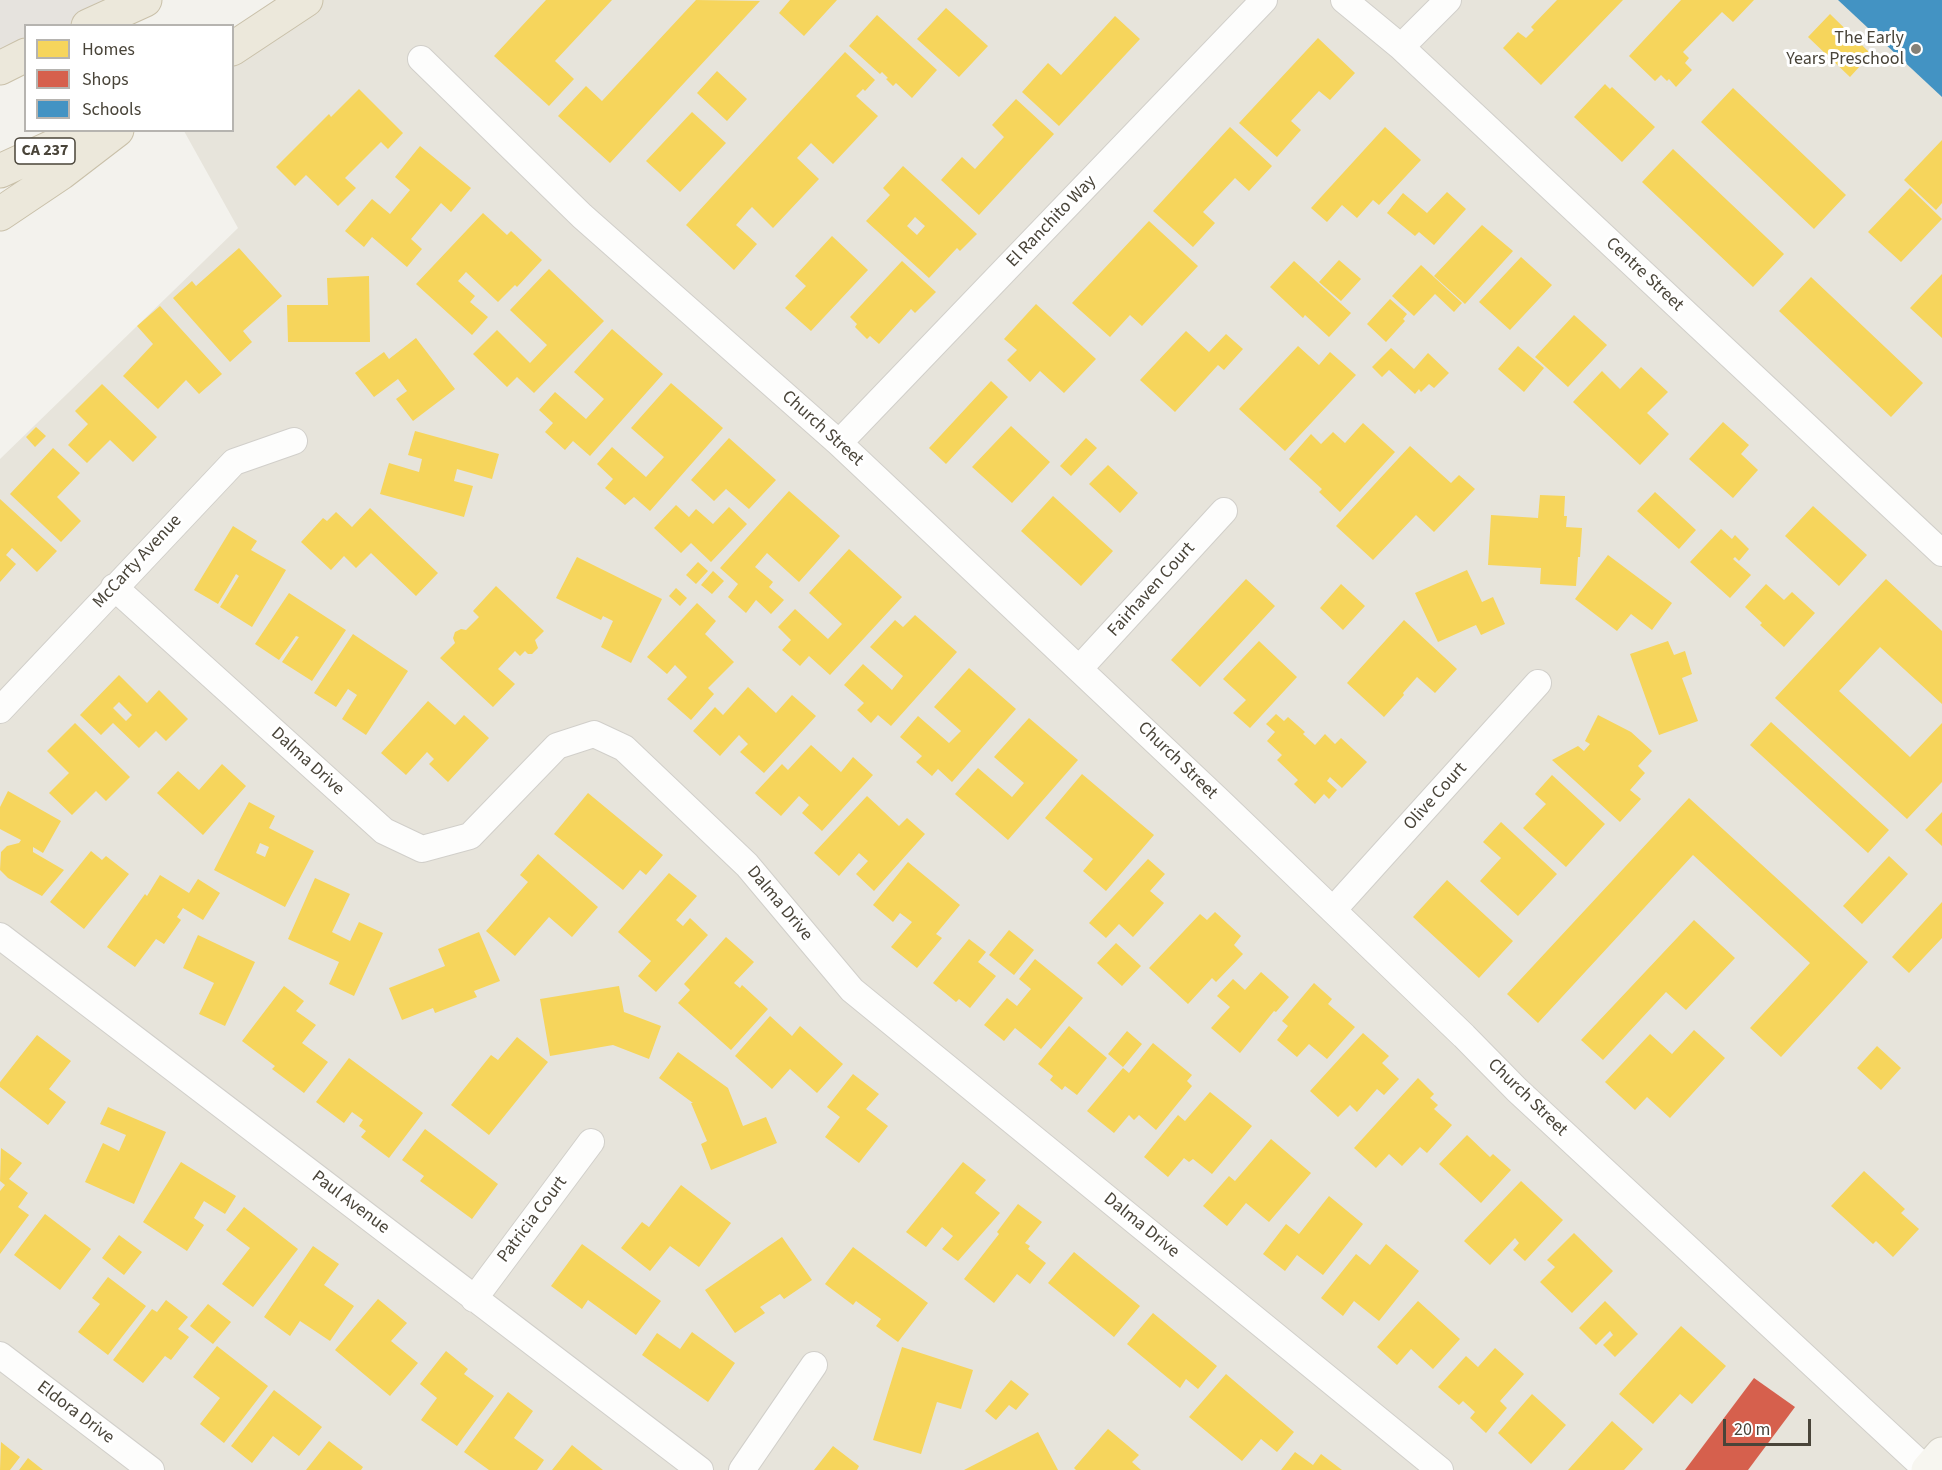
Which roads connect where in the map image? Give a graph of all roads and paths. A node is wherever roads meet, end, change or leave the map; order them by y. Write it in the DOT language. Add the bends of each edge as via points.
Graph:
graph roads {
  1 [pos="145,0"];
  2 [pos="306,0"];
  3 [pos="1264,0"];
  4 [pos="1344,0"];
  5 [pos="1448,0"];
  6 [pos="92,24"];
  7 [pos="1401,47"];
  8 [pos="234,48"];
  9 [pos="24,56"];
  10 [pos="421,59"];
  11 [pos="0,68"];
  12 [pos="85,132"];
  13 [pos="114,132"];
  14 [pos="0,171"];
  15 [pos="0,214"];
  16 [pos="294,441"];
  17 [pos="839,443"];
  18 [pos="1224,511"];
  19 [pos="1942,553"];
  20 [pos="114,587"];
  21 [pos="1079,669"];
  22 [pos="1538,683"];
  23 [pos="0,710"];
  24 [pos="1333,910"];
  25 [pos="0,936"];
  26 [pos="591,1142"];
  27 [pos="474,1299"];
  28 [pos="0,1355"];
  29 [pos="814,1365"];
  30 [pos="1942,1454"];
  31 [pos="150,1470"];
  32 [pos="700,1470"];
  33 [pos="742,1470"];
  34 [pos="1440,1470"];
  35 [pos="1928,1470"];
  1 -- 6 [label="highway"];
  2 -- 8 [label="highway"];
  3 -- 17 [label="street, El Ranchito Way"];
  4 -- 7 [label="street, Centre Street"];
  5 -- 7 [label="street"];
  7 -- 19 [label="street, Centre Street"];
  9 -- 11 [label="highway"];
  10 -- 17 [label="street, Church Street" via="581,215"];
  12 -- 14 [label="highway, CA 237"];
  13 -- 15 [label="highway" via="61,174"];
  16 -- 20 [label="street, McCarty Avenue" via="234,462"];
  17 -- 21 [label="street, Church Street"];
  18 -- 21 [label="street, Fairhaven Court"];
  20 -- 23 [label="street, McCarty Avenue"];
  20 -- 34 [label="street, Dalma Drive" via="384,831 422,849 470,836 557,746 594,735 624,748 747,865 852,990"];
  21 -- 24 [label="street, Church Street"];
  22 -- 24 [label="street, Olive Court"];
  24 -- 35 [label="street, Church Street" via="1518,1090"];
  25 -- 27 [label="street, Paul Avenue"];
  26 -- 27 [label="street, Patricia Court"];
  27 -- 32 [label="street, Paul Avenue"];
  28 -- 31 [label="street, Eldora Drive"];
  29 -- 33 [label="street"];
  30 -- 35 [label="street"];
}
